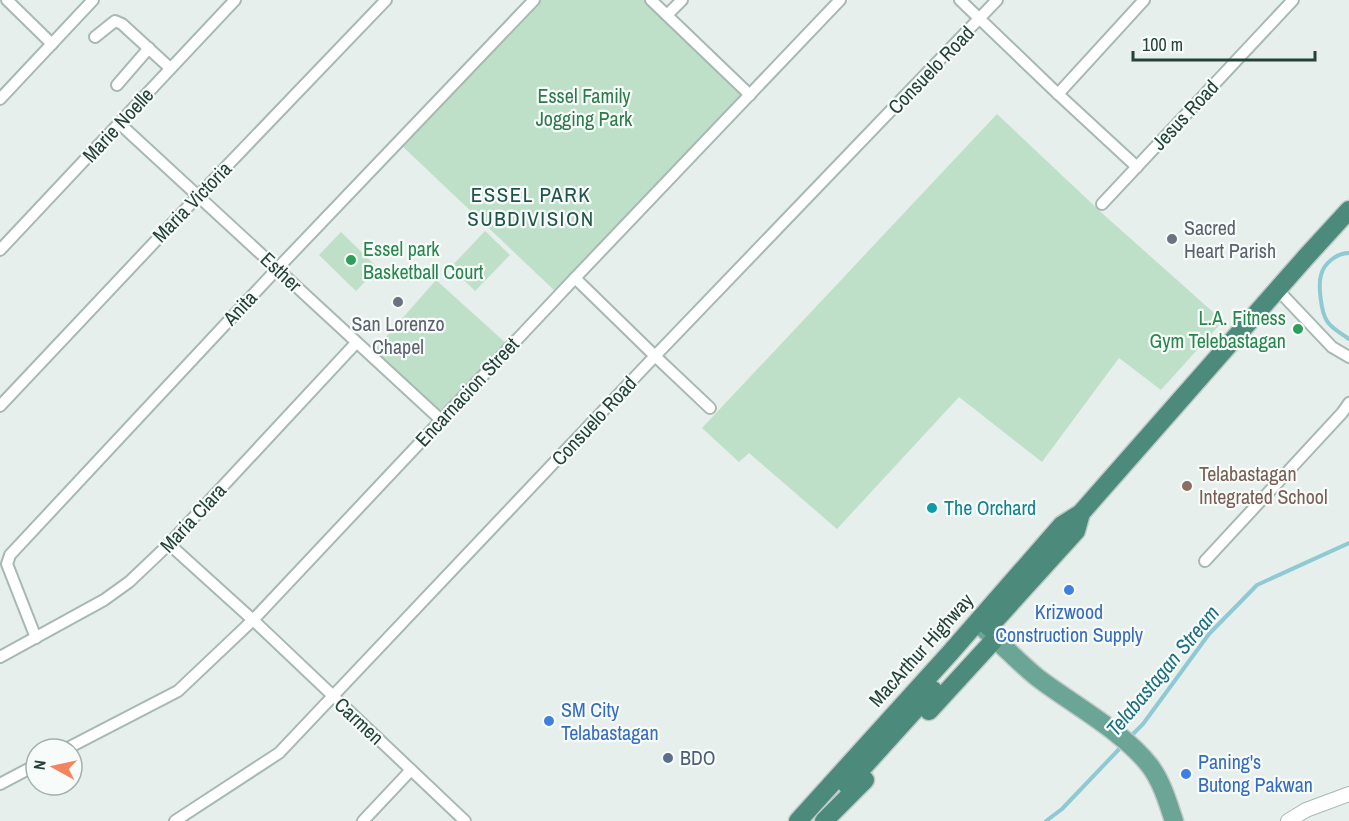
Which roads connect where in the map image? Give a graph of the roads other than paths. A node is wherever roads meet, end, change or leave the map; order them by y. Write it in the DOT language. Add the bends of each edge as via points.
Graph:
graph roads {
  1 [pos="7,0"];
  2 [pos="93,0"];
  3 [pos="235,0"];
  4 [pos="386,0"];
  5 [pos="534,0"];
  6 [pos="651,0"];
  7 [pos="682,0"];
  8 [pos="840,0"];
  9 [pos="960,0"];
  10 [pos="997,0"];
  11 [pos="1144,0"];
  12 [pos="1293,0"];
  13 [pos="667,15"];
  14 [pos="980,19"];
  15 [pos="95,37"];
  16 [pos="52,44"];
  17 [pos="149,48"];
  18 [pos="170,68"];
  19 [pos="117,85"];
  20 [pos="1058,94"];
  21 [pos="750,95"];
  22 [pos="0,99"];
  23 [pos="120,124"];
  24 [pos="1137,167"];
  25 [pos="199,195"];
  26 [pos="1102,204"];
  27 [pos="1349,210"];
  28 [pos="0,250"];
  29 [pos="277,268"];
  30 [pos="575,278"];
  31 [pos="1277,289"];
  32 [pos="356,343"];
  33 [pos="655,357"];
  34 [pos="1349,357"];
  35 [pos="1349,403"];
  36 [pos="0,406"];
  37 [pos="710,408"];
  38 [pos="441,420"];
  39 [pos="169,544"];
  40 [pos="1205,561"];
  41 [pos="253,620"];
  42 [pos="986,630"];
  43 [pos="36,638"];
  44 [pos="0,657"];
  45 [pos="333,697"];
  46 [pos="84,740"];
  47 [pos="411,770"];
  48 [pos="24,771"];
  49 [pos="0,784"];
  50 [pos="1349,794"];
  51 [pos="1307,815"];
  52 [pos="175,821"];
  53 [pos="363,821"];
  54 [pos="465,821"];
  55 [pos="798,821"];
  56 [pos="814,821"];
  57 [pos="824,821"];
  58 [pos="1174,821"];
  59 [pos="1288,821"];
  1 -- 16 [label="street"];
  2 -- 16 [label="street"];
  3 -- 18 [label="street, Marie Noelle"];
  4 -- 25 [label="street, Maria Victoria"];
  5 -- 29 [label="street, Anita"];
  6 -- 13 [label="street"];
  7 -- 13 [label="street"];
  8 -- 21 [label="street, Encarnacion Street"];
  9 -- 14 [label="street"];
  10 -- 14 [label="street, Consuelo Road"];
  11 -- 20 [label="street"];
  12 -- 24 [label="street, Jesus Road"];
  13 -- 21 [label="street"];
  14 -- 20 [label="street"];
  14 -- 33 [label="street, Consuelo Road"];
  15 -- 17 [label="street" via="115,21"];
  16 -- 22 [label="street"];
  17 -- 18 [label="street"];
  17 -- 19 [label="street"];
  18 -- 23 [label="street, Marie Noelle"];
  20 -- 24 [label="street"];
  21 -- 30 [label="street, Encarnacion Street"];
  23 -- 25 [label="street, Esther"];
  23 -- 28 [label="street, Marie Noelle"];
  24 -- 26 [label="street, Jesus Road"];
  25 -- 29 [label="street, Esther"];
  25 -- 36 [label="street, Maria Victoria"];
  27 -- 31 [label="highway, MacArthur Highway"];
  29 -- 32 [label="street, Esther"];
  29 -- 43 [label="street, Anita" via="10,555 7,564"];
  30 -- 33 [label="street"];
  30 -- 38 [label="street, Encarnacion Street"];
  31 -- 34 [label="street" via="1332,347"];
  31 -- 42 [label="highway, MacArthur Highway" via="1081,513 1062,525"];
  32 -- 38 [label="street, Esther"];
  32 -- 39 [label="street, Maria Clara"];
  33 -- 37 [label="street"];
  33 -- 45 [label="street, Consuelo Road"];
  35 -- 40 [label="street"];
  38 -- 41 [label="street, Encarnacion Street"];
  39 -- 41 [label="street, Carmen"];
  39 -- 43 [label="street, Maria Clara" via="104,600"];
  41 -- 45 [label="street, Carmen"];
  41 -- 46 [label="street, Encarnacion Street" via="178,691"];
  42 -- 55 [label="highway, MacArthur Highway" via="950,653"];
  42 -- 56 [label="highway, MacArthur Highway"];
  42 -- 57 [label="highway" via="847,800"];
  42 -- 58 [label="main road" via="1036,677 1113,732 1150,766"];
  43 -- 44 [label="street, Maria Clara"];
  45 -- 47 [label="street, Carmen"];
  45 -- 52 [label="street, Consuelo Road" via="279,753"];
  47 -- 53 [label="street"];
  47 -- 54 [label="street, Carmen"];
  48 -- 49 [label="street"];
  50 -- 51 [label="street"];
  51 -- 59 [label="street"];
}
